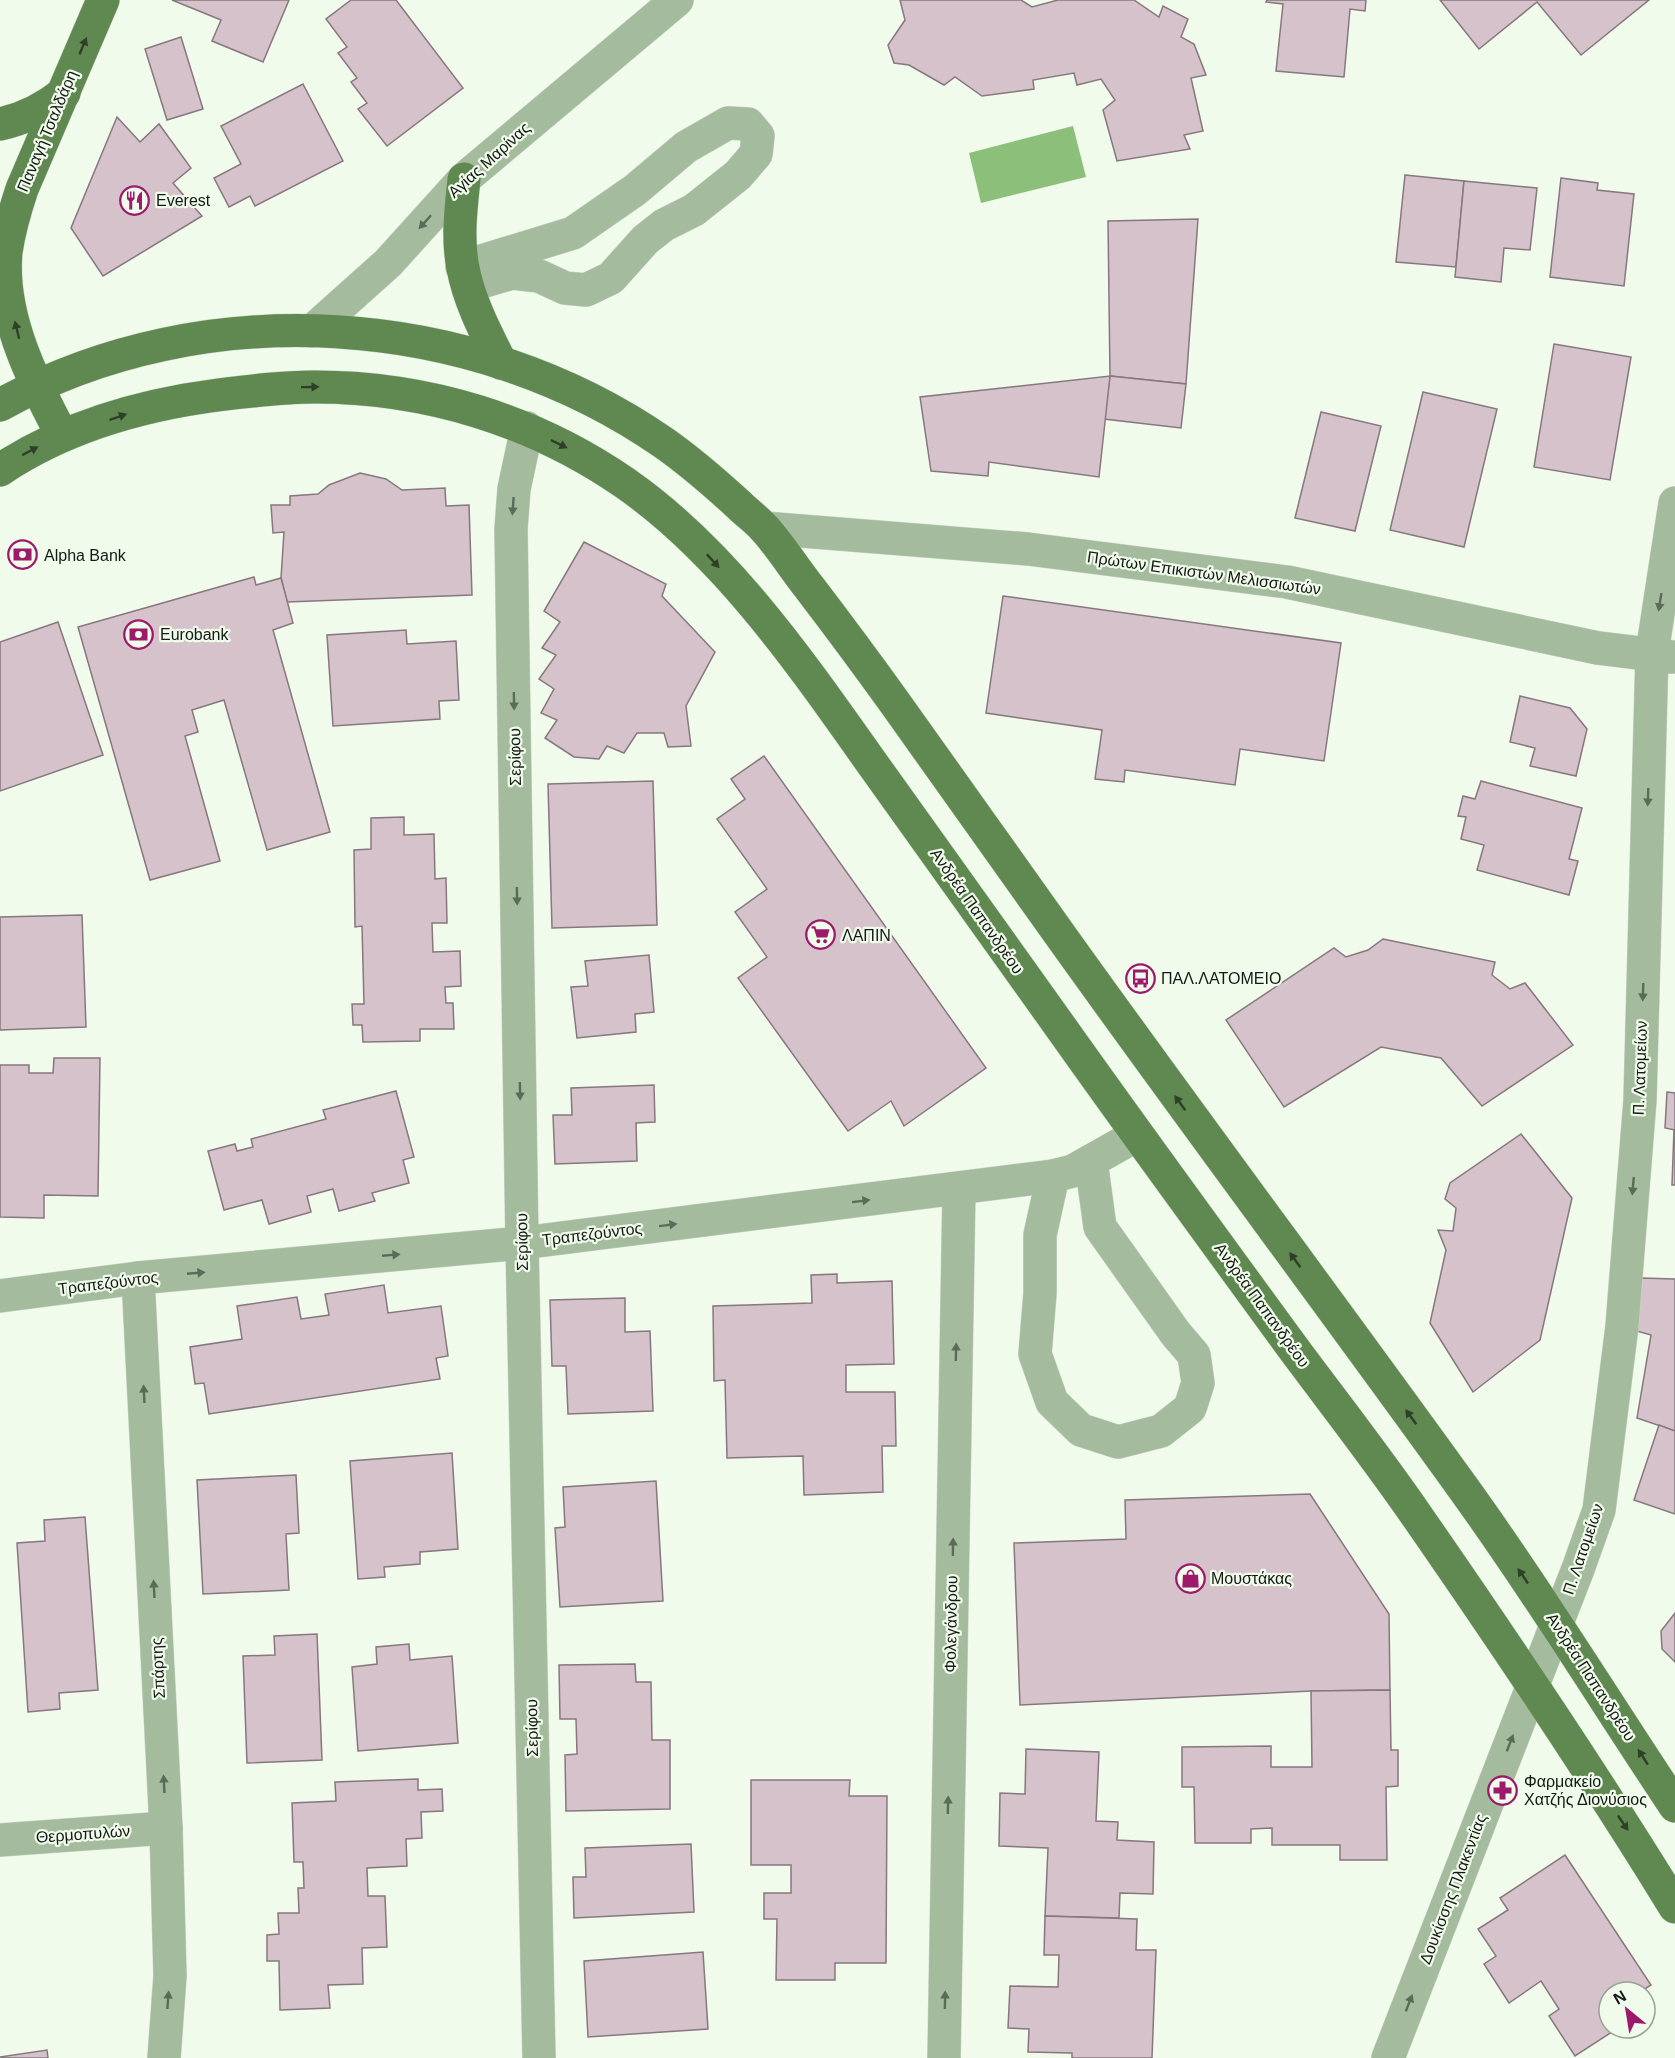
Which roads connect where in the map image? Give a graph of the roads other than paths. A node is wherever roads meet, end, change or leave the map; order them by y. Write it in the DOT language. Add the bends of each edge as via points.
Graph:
graph roads {
  1 [pos="102,0"];
  2 [pos="677,0"];
  3 [pos="64,93"];
  4 [pos="0,124"];
  5 [pos="464,179"];
  6 [pos="465,276"];
  7 [pos="312,331"];
  8 [pos="501,363"];
  9 [pos="36,386"];
  10 [pos="0,405"];
  11 [pos="527,428"];
  12 [pos="62,435"];
  13 [pos="0,470"];
  14 [pos="1675,503"];
  15 [pos="764,528"];
  16 [pos="1664,655"];
  17 [pos="1137,1135"];
  18 [pos="1091,1161"];
  19 [pos="1053,1176"];
  20 [pos="959,1189"];
  21 [pos="522,1243"];
  22 [pos="138,1278"];
  23 [pos="0,1296"];
  24 [pos="1556,1624"];
  25 [pos="1532,1687"];
  26 [pos="1675,1806"];
  27 [pos="166,1828"];
  28 [pos="0,1840"];
  29 [pos="1675,1907"];
  30 [pos="164,2058"];
  31 [pos="539,2058"];
  32 [pos="944,2058"];
  33 [pos="1388,2058"];
  3 -- 1 [label="main road, Παναγή Τσαλδάρη, one-way"];
  2 -- 5 [label="street, Αγίας Μαρίνας"];
  3 -- 4 [label="main road" via="26,117"];
  9 -- 3 [label="main road, Παναγή Τσαλδάρη, one-way" via="8,298 6,252 22,189"];
  5 -- 6 [label="main road" via="459,225"];
  5 -- 7 [label="street, Αγίας Μαρίνας, one-way" via="388,263"];
  6 -- 6 [label="street" via="573,233 635,190 686,147 728,123 748,124 758,136 756,154 738,175 694,210 645,240 603,282 586,290 565,288 539,276"];
  6 -- 8 [label="main road"];
  7 -- 8 [label="main road, Ανδρέα Παπανδρέου" via="400,339"];
  7 -- 9 [label="main road, Ανδρέα Παπανδρέου" via="270,331 171,342 118,355"];
  8 -- 15 [label="main road, Ανδρέα Παπανδρέου" via="605,408 658,439 701,470"];
  9 -- 10 [label="main road, Ανδρέα Παπανδρέου"];
  9 -- 12 [label="main road, Παναγή Τσαλδάρη"];
  12 -- 11 [label="main road, Ανδρέα Παπανδρέου, one-way" via="131,412 187,399 312,387 393,392 436,400"];
  11 -- 17 [label="main road, Ανδρέα Παπανδρέου, one-way" via="581,455 668,516 749,600 820,690"];
  11 -- 21 [label="street, Σερίφου, one-way" via="514,489 512,529"];
  13 -- 12 [label="main road, Ανδρέα Παπανδρέου, one-way"];
  14 -- 16 [label="street, Π. Λατομείων, one-way"];
  15 -- 16 [label="street, Πρώτων Επικιστών Μελισσιωτών" via="1028,549 1287,582 1598,648"];
  24 -- 15 [label="main road, Ανδρέα Παπανδρέου, one-way" via="1463,1488 1184,1108 863,658"];
  16 -- 24 [label="street, Π. Λατομείων, one-way" via="1640,1100 1622,1326 1599,1510"];
  17 -- 18 [label="street, Τραπεζούντος"];
  17 -- 25 [label="main road, Ανδρέα Παπανδρέου" via="1417,1515"];
  18 -- 19 [label="street, Τραπεζούντος"];
  18 -- 19 [label="street" via="1100,1227 1194,1355 1198,1383 1190,1408 1161,1431 1118,1442 1081,1430 1052,1402 1035,1354 1040,1235"];
  19 -- 20 [label="street, Τραπεζούντος"];
  21 -- 20 [label="street, Τραπεζούντος, one-way"];
  32 -- 20 [label="street, Φολεγάνδρου, one-way"];
  22 -- 21 [label="street, Τραπεζούντος, one-way"];
  21 -- 31 [label="street, Σερίφου"];
  22 -- 23 [label="street, Τραπεζούντος"];
  27 -- 22 [label="street, Σπάρτης, one-way"];
  24 -- 25 [label="street, Π. Λατομείων"];
  26 -- 24 [label="main road, Ανδρέα Παπανδρέου, one-way"];
  25 -- 29 [label="main road, Ανδρέα Παπανδρέου, one-way"];
  33 -- 25 [label="street, Δουκίσσης Πλακεντίας, one-way"];
  27 -- 28 [label="street, Θερμοπυλών"];
  30 -- 27 [label="street, Σπάρτης, one-way" via="170,1976"];
}
